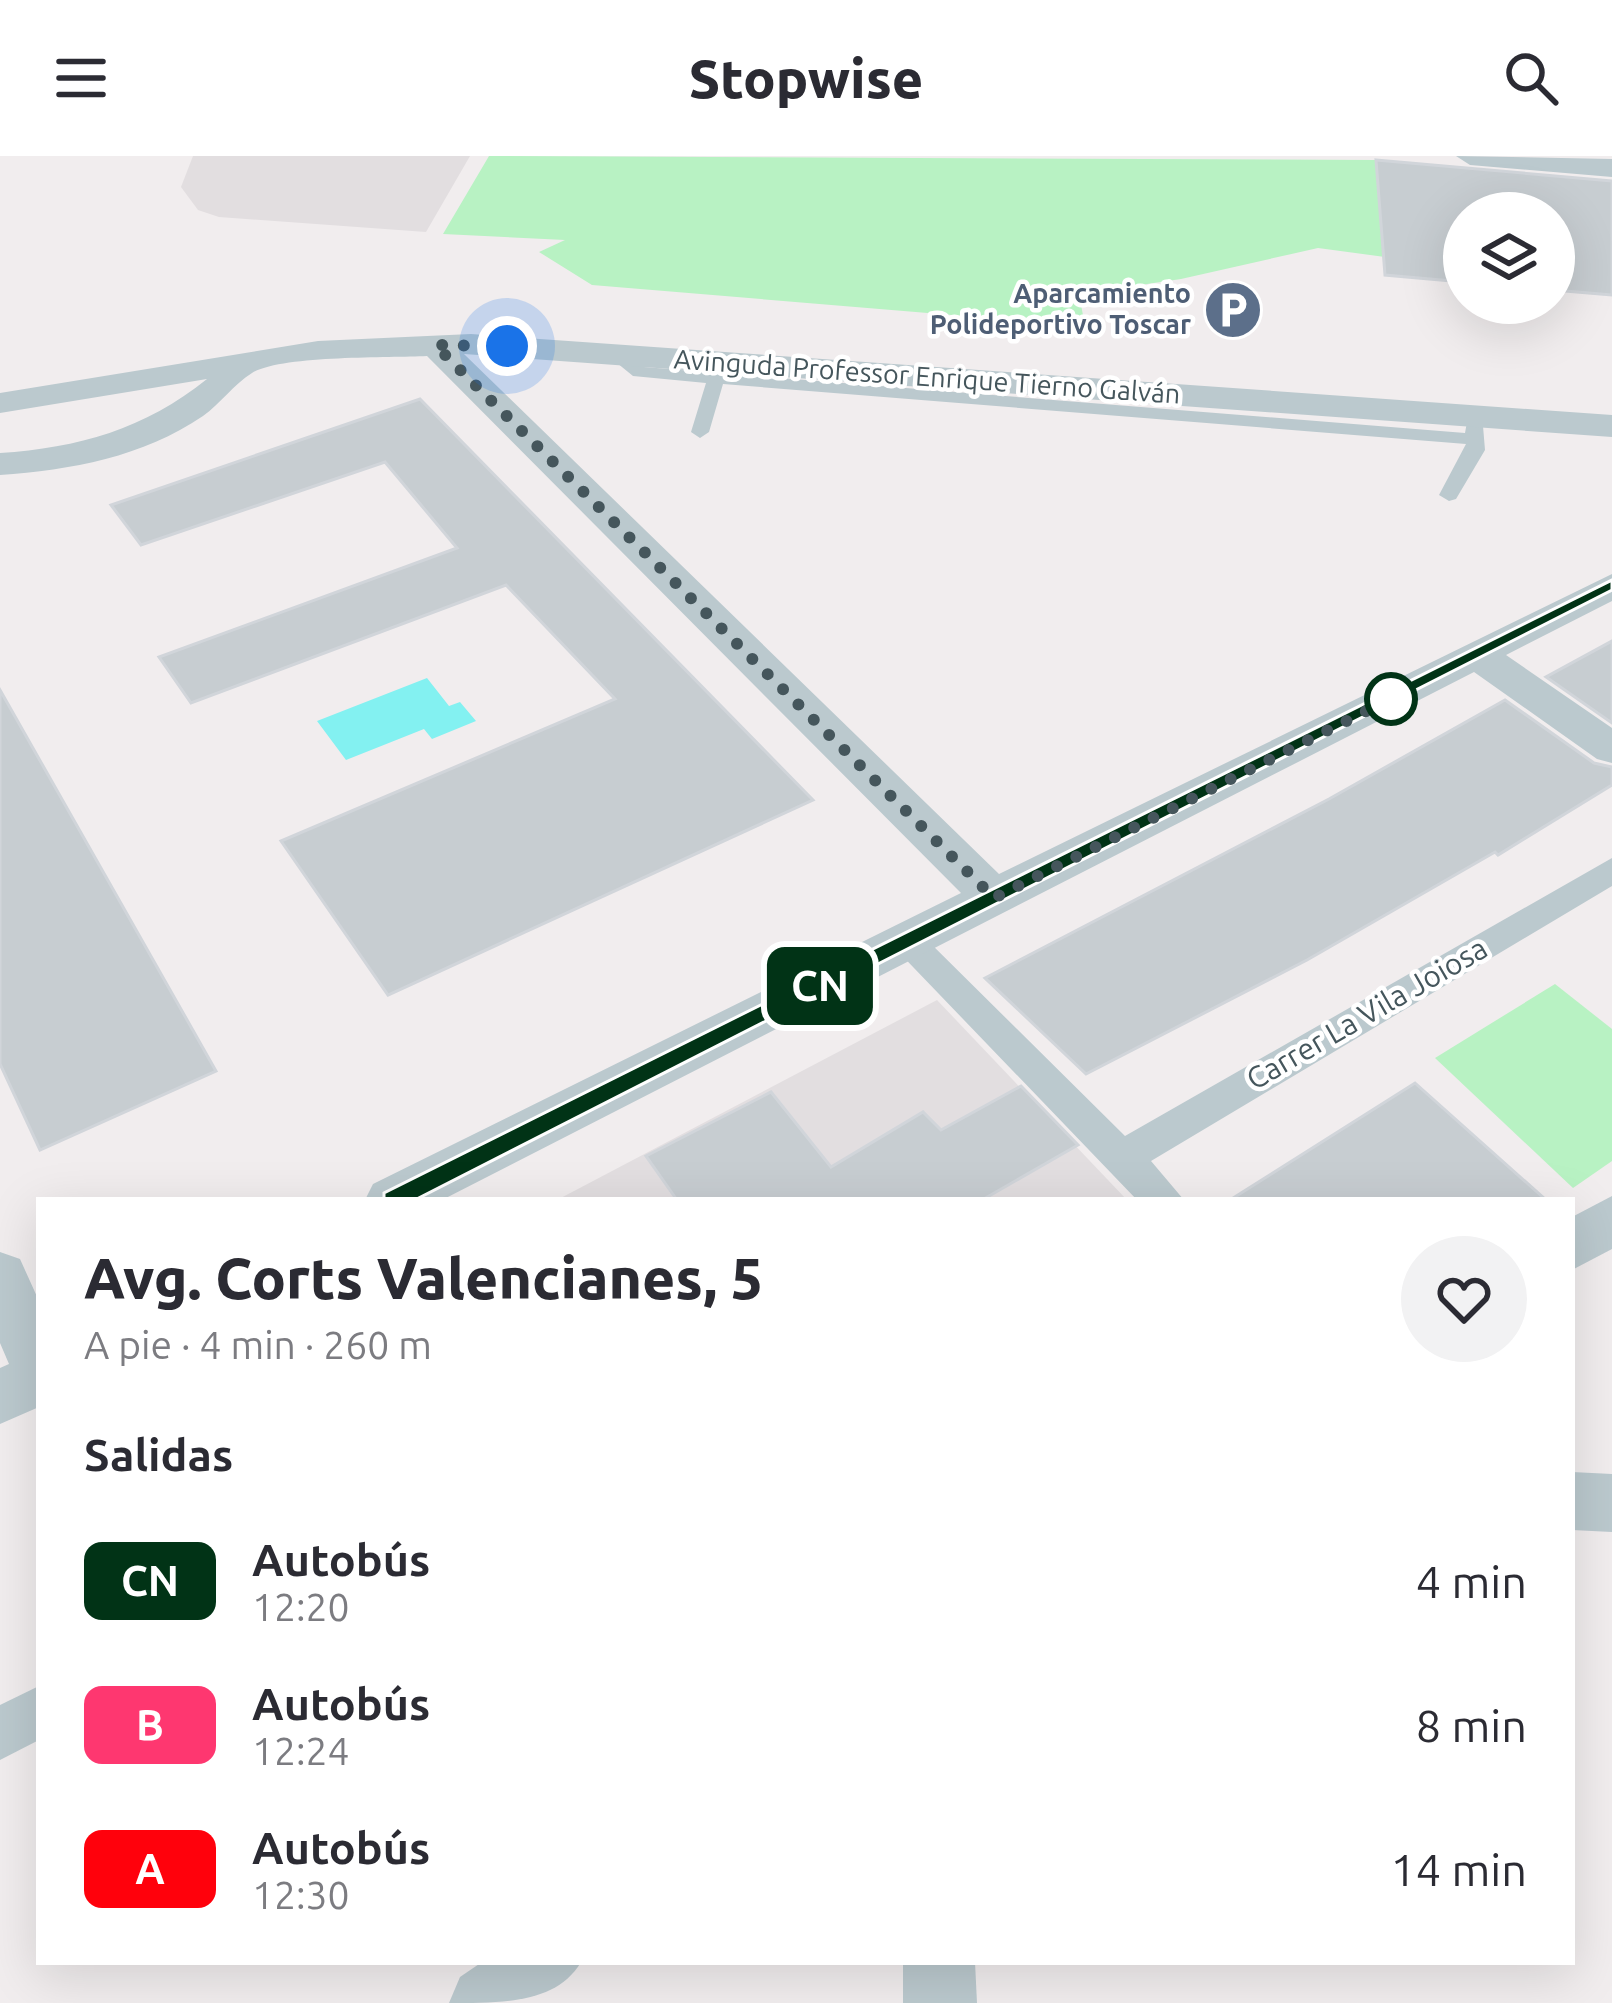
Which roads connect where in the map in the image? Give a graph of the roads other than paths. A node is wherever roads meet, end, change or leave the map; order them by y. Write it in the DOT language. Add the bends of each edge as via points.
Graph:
graph roads {
  1 [pos="1470,156"];
  2 [pos="1612,168"];
  3 [pos="435,345"];
  4 [pos="615,354"];
  5 [pos="242,364"];
  6 [pos="716,379"];
  7 [pos="0,403"];
  8 [pos="1530,421"];
  9 [pos="1612,426"];
  10 [pos="1474,428"];
  11 [pos="700,432"];
  12 [pos="1612,446"];
  13 [pos="0,464"];
  14 [pos="1449,495"];
  15 [pos="1612,586"];
  16 [pos="1478,655"];
  17 [pos="1612,749"];
  18 [pos="1612,870"];
  19 [pos="994,898"];
  20 [pos="907,942"];
  21 [pos="1122,1158"];
  22 [pos="398,1197"];
  23 [pos="1160,1197"];
  24 [pos="1612,1219"];
  25 [pos="1575,1245"];
  26 [pos="0,1276"];
  27 [pos="36,1359"];
  28 [pos="36,1379"];
  29 [pos="0,1397"];
  30 [pos="1575,1501"];
  31 [pos="1612,1503"];
  32 [pos="36,1713"];
  33 [pos="0,1734"];
  34 [pos="540,1965"];
  35 [pos="939,1965"];
  36 [pos="486,2003"];
  37 [pos="940,2003"];
  1 -- 2 [label="street"];
  3 -- 4 [label="street, Avinguda Professor Enrique Tierno Galván"];
  3 -- 5 [label="street, Avinguda Professor Enrique Tierno Galván"];
  3 -- 19 [label="street"];
  4 -- 6 [label="lane" via="639,372"];
  4 -- 10 [label="street, Avinguda Professor Enrique Tierno Galván"];
  5 -- 7 [label="street, Avinguda Professor Enrique Tierno Galván"];
  5 -- 13 [label="street" via="215,393 144,436 94,453"];
  6 -- 10 [label="lane"];
  6 -- 11 [label="lane"];
  8 -- 9 [label="street, Avinguda Professor Enrique Tierno Galván"];
  8 -- 10 [label="street, Avinguda Professor Enrique Tierno Galván"];
  8 -- 12 [label="street"];
  10 -- 14 [label="lane" via="1476,450"];
  15 -- 16 [label="street"];
  16 -- 17 [label="street"];
  16 -- 19 [label="street"];
  18 -- 21 [label="street, Carrer La Vila Joiosa"];
  19 -- 20 [label="street"];
  20 -- 21 [label="street"];
  20 -- 22 [label="street"];
  21 -- 23 [label="street"];
  24 -- 25 [label="street"];
  26 -- 27 [label="street"];
  28 -- 29 [label="street"];
  30 -- 31 [label="street"];
  32 -- 33 [label="street"];
  34 -- 36 [label="street"];
  35 -- 37 [label="street"];
}
